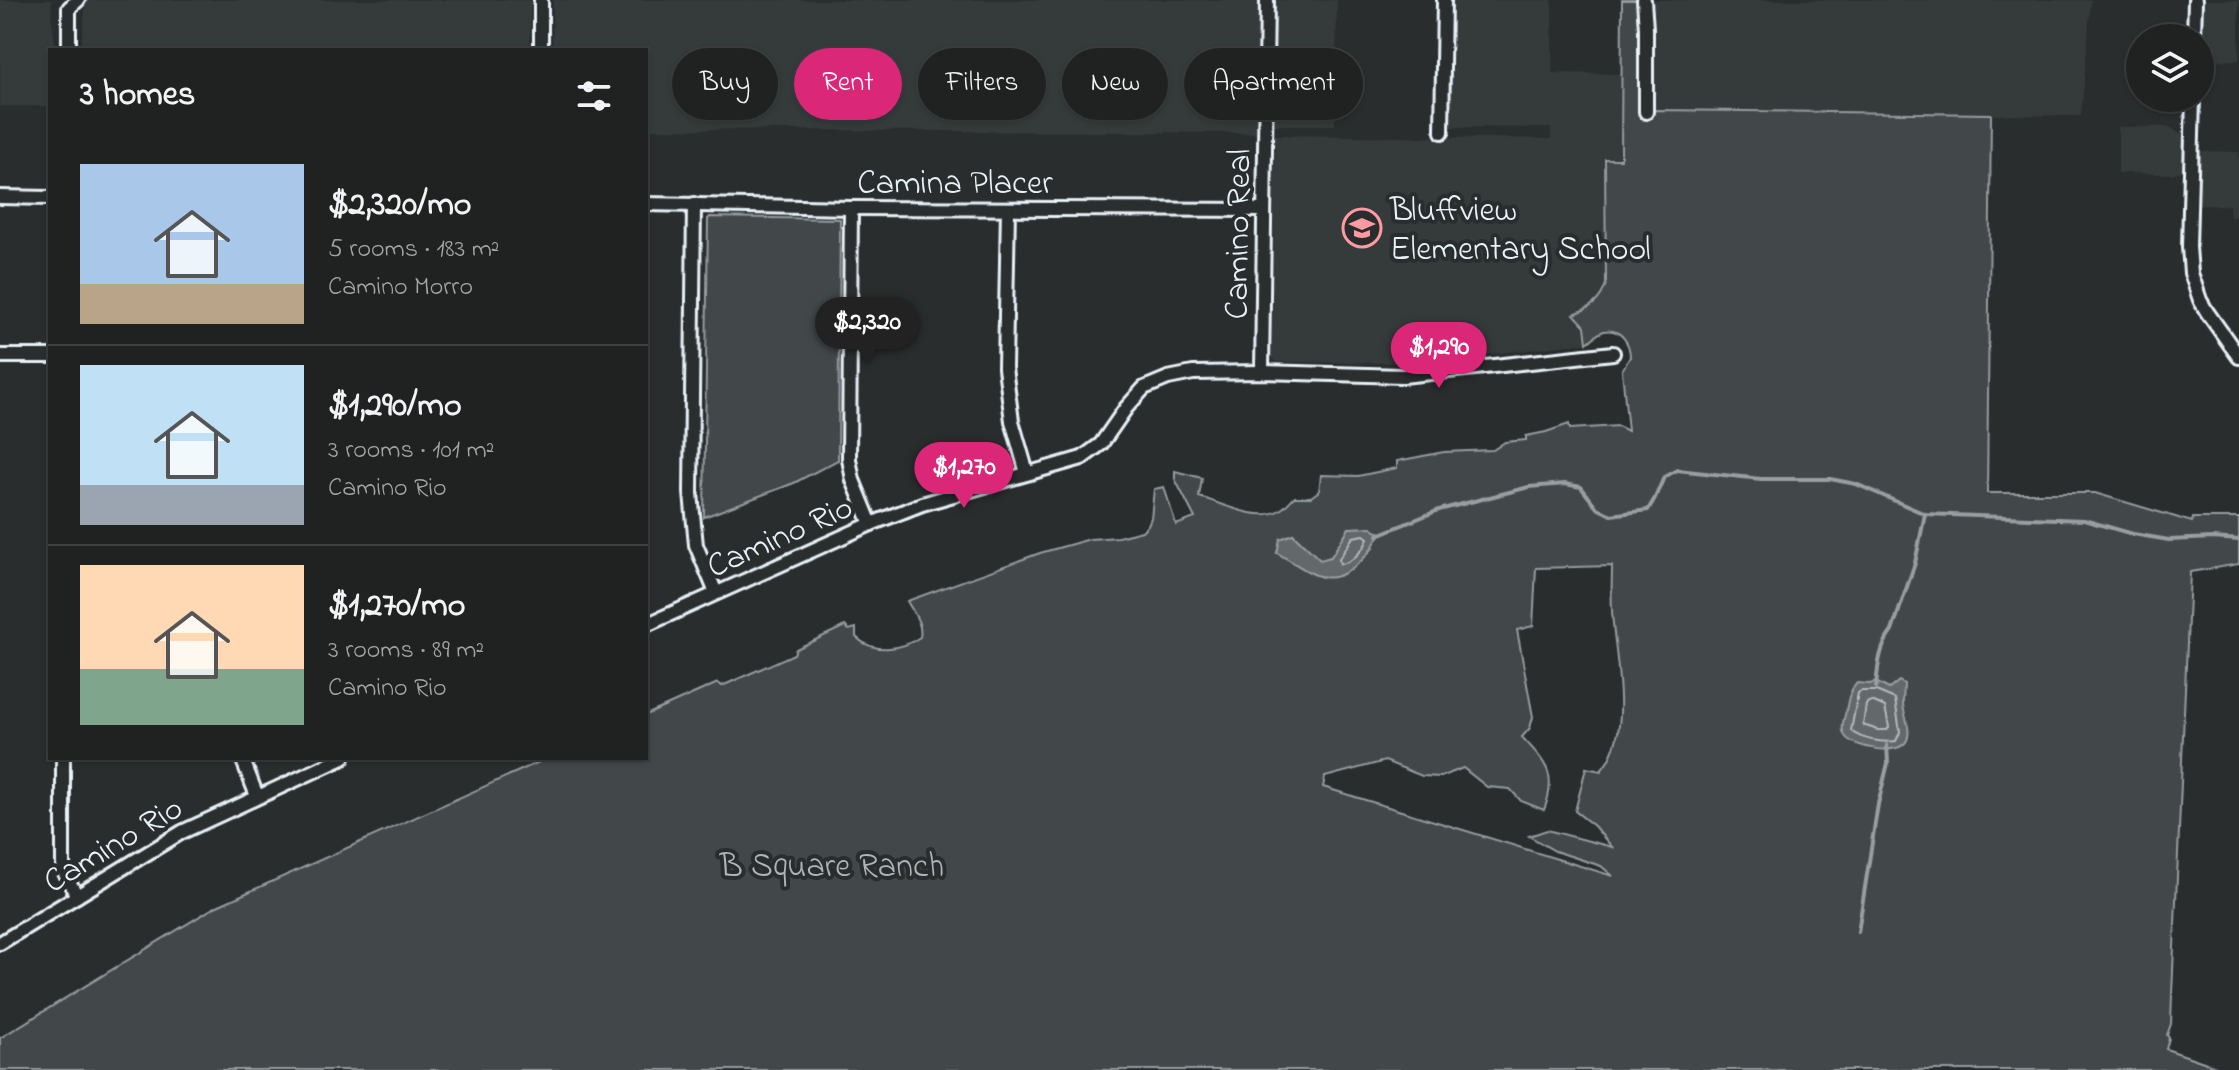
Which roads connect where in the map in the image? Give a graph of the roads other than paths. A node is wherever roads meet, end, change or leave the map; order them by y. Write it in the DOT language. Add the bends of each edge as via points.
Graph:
graph roads {
  1 [pos="541,0"];
  2 [pos="1267,0"];
  3 [pos="1444,0"];
  4 [pos="1644,0"];
  5 [pos="2195,0"];
  6 [pos="69,3"];
  7 [pos="2194,24"];
  8 [pos="69,48"];
  9 [pos="541,48"];
  10 [pos="1646,112"];
  11 [pos="2193,112"];
  12 [pos="1442,132"];
  13 [pos="0,197"];
  14 [pos="48,198"];
  15 [pos="648,204"];
  16 [pos="694,204"];
  17 [pos="851,208"];
  18 [pos="1008,209"];
  19 [pos="1263,210"];
  20 [pos="1613,353"];
  21 [pos="0,356"];
  22 [pos="48,356"];
  23 [pos="2239,357"];
  24 [pos="1262,372"];
  25 [pos="1027,473"];
  26 [pos="871,524"];
  27 [pos="716,593"];
  28 [pos="648,624"];
  29 [pos="63,760"];
  30 [pos="243,760"];
  31 [pos="338,760"];
  32 [pos="257,796"];
  33 [pos="77,896"];
  34 [pos="0,943"];
  1 -- 9 [label="street"];
  2 -- 19 [label="street, Camino Real"];
  3 -- 12 [label="street"];
  4 -- 10 [label="street"];
  5 -- 7 [label="street"];
  6 -- 8 [label="street"];
  11 -- 23 [label="street" via="2191,273 2207,312"];
  13 -- 14 [label="street"];
  15 -- 16 [label="street, Camina Placer"];
  16 -- 17 [label="street, Camina Placer"];
  16 -- 27 [label="street" via="692,522"];
  17 -- 18 [label="street, Camina Placer"];
  17 -- 26 [label="street" via="849,459"];
  18 -- 19 [label="street, Camina Placer"];
  18 -- 25 [label="street" via="1005,368 1012,421"];
  19 -- 24 [label="street, Camino Real"];
  20 -- 24 [label="street, Camino Rio" via="1403,376"];
  21 -- 22 [label="street"];
  24 -- 25 [label="street, Camino Rio" via="1193,373 1144,388 1101,444 1082,458"];
  25 -- 26 [label="street, Camino Rio"];
  26 -- 27 [label="street, Camino Rio"];
  27 -- 28 [label="street, Camino Rio"];
  29 -- 33 [label="street" via="63,864"];
  30 -- 32 [label="street"];
  31 -- 32 [label="street, Camino Rio"];
  32 -- 33 [label="street, Camino Rio" via="182,832"];
  33 -- 34 [label="street, Camino Rio"];
}
